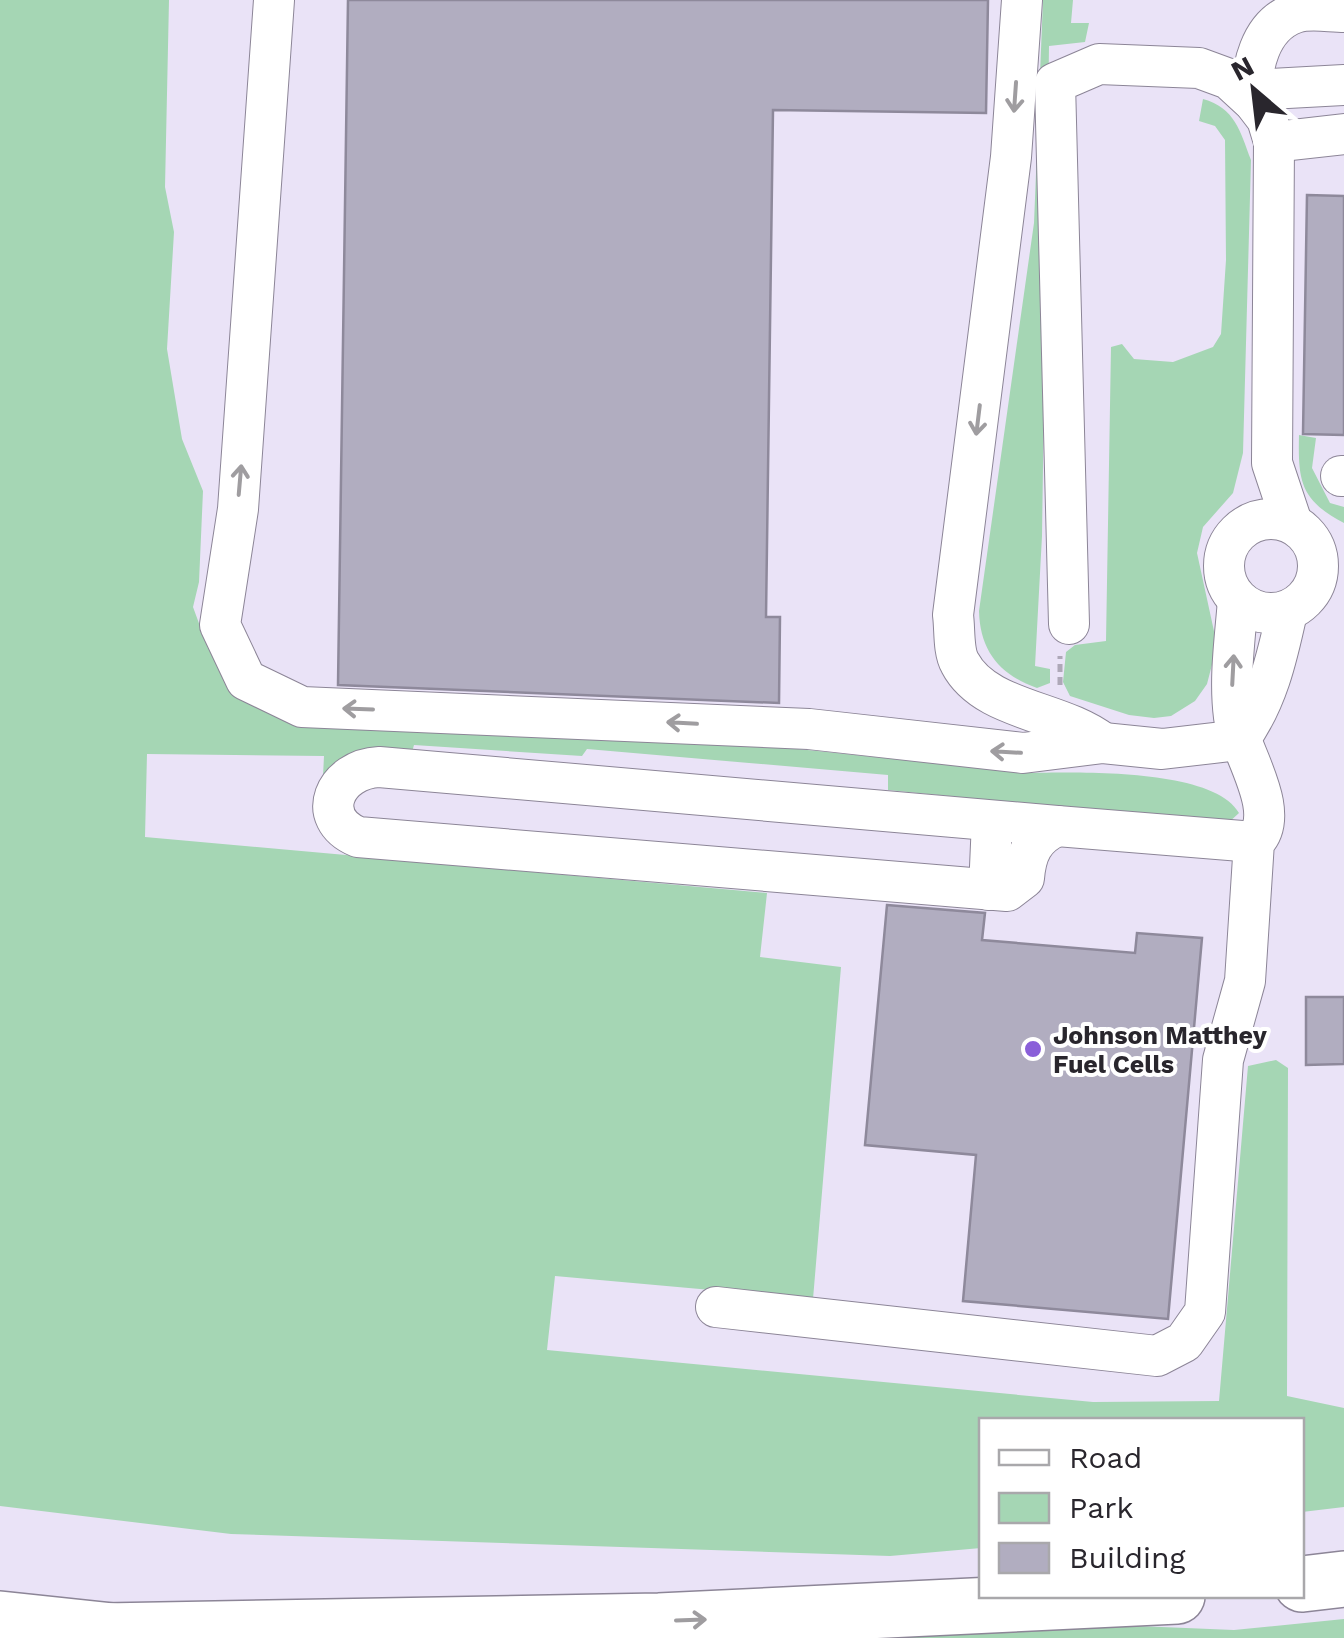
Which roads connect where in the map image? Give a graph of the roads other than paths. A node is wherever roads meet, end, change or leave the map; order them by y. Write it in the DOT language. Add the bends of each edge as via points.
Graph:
graph roads {
  1 [pos="274,0"];
  2 [pos="1022,0"];
  3 [pos="1344,12"];
  4 [pos="1344,85"];
  5 [pos="1253,96"];
  6 [pos="1344,134"];
  7 [pos="1274,142"];
  8 [pos="1272,463"];
  9 [pos="1246,526"];
  10 [pos="1316,541"];
  11 [pos="1314,594"];
  12 [pos="1238,600"];
  13 [pos="1069,624"];
  14 [pos="1239,740"];
  15 [pos="1102,744"];
  16 [pos="992,821"];
  17 [pos="1056,826"];
  18 [pos="1254,842"];
  19 [pos="988,890"];
  20 [pos="716,1307"];
  21 [pos="1344,1579"];
  22 [pos="1304,1584"];
  23 [pos="1136,1598"];
  24 [pos="0,1620"];
  25 [pos="104,1631"];
  26 [pos="177,1638"];
  15 -- 1 [label="street, one-way" via="1024,753 809,729 302,707 246,680 220,624 238,509"];
  2 -- 15 [label="street, one-way" via="1011,157 953,616 958,660 978,686 1060,718"];
  3 -- 5 [label="street" via="1296,12 1270,28 1260,42"];
  4 -- 5 [label="street"];
  5 -- 7 [label="street"];
  5 -- 13 [label="street" via="1199,68 1099,64 1055,83"];
  6 -- 7 [label="street"];
  7 -- 8 [label="street"];
  8 -- 9 [label="street"];
  8 -- 10 [label="street"];
  9 -- 10 [label="street" via="1260,520"];
  9 -- 12 [label="street" via="1230,542 1224,564"];
  10 -- 11 [label="street"];
  11 -- 12 [label="street" via="1255,611"];
  11 -- 14 [label="street"];
  14 -- 12 [label="street, one-way" via="1232,674"];
  14 -- 15 [label="street" via="1162,749"];
  14 -- 18 [label="street" via="1262,801 1263,827"];
  16 -- 17 [label="street"];
  16 -- 19 [label="street"];
  16 -- 19 [label="street" via="378,766 342,780 335,805 340,825 358,836"];
  17 -- 18 [label="street"];
  17 -- 19 [label="street" via="1033,844 1018,886"];
  18 -- 20 [label="street" via="1246,981 1223,1060 1205,1312 1184,1342 1156,1356"];
  21 -- 22 [label="highway"];
  25 -- 23 [label="highway, one-way" via="659,1621"];
  24 -- 25 [label="highway"];
  25 -- 26 [label="highway"];
}
